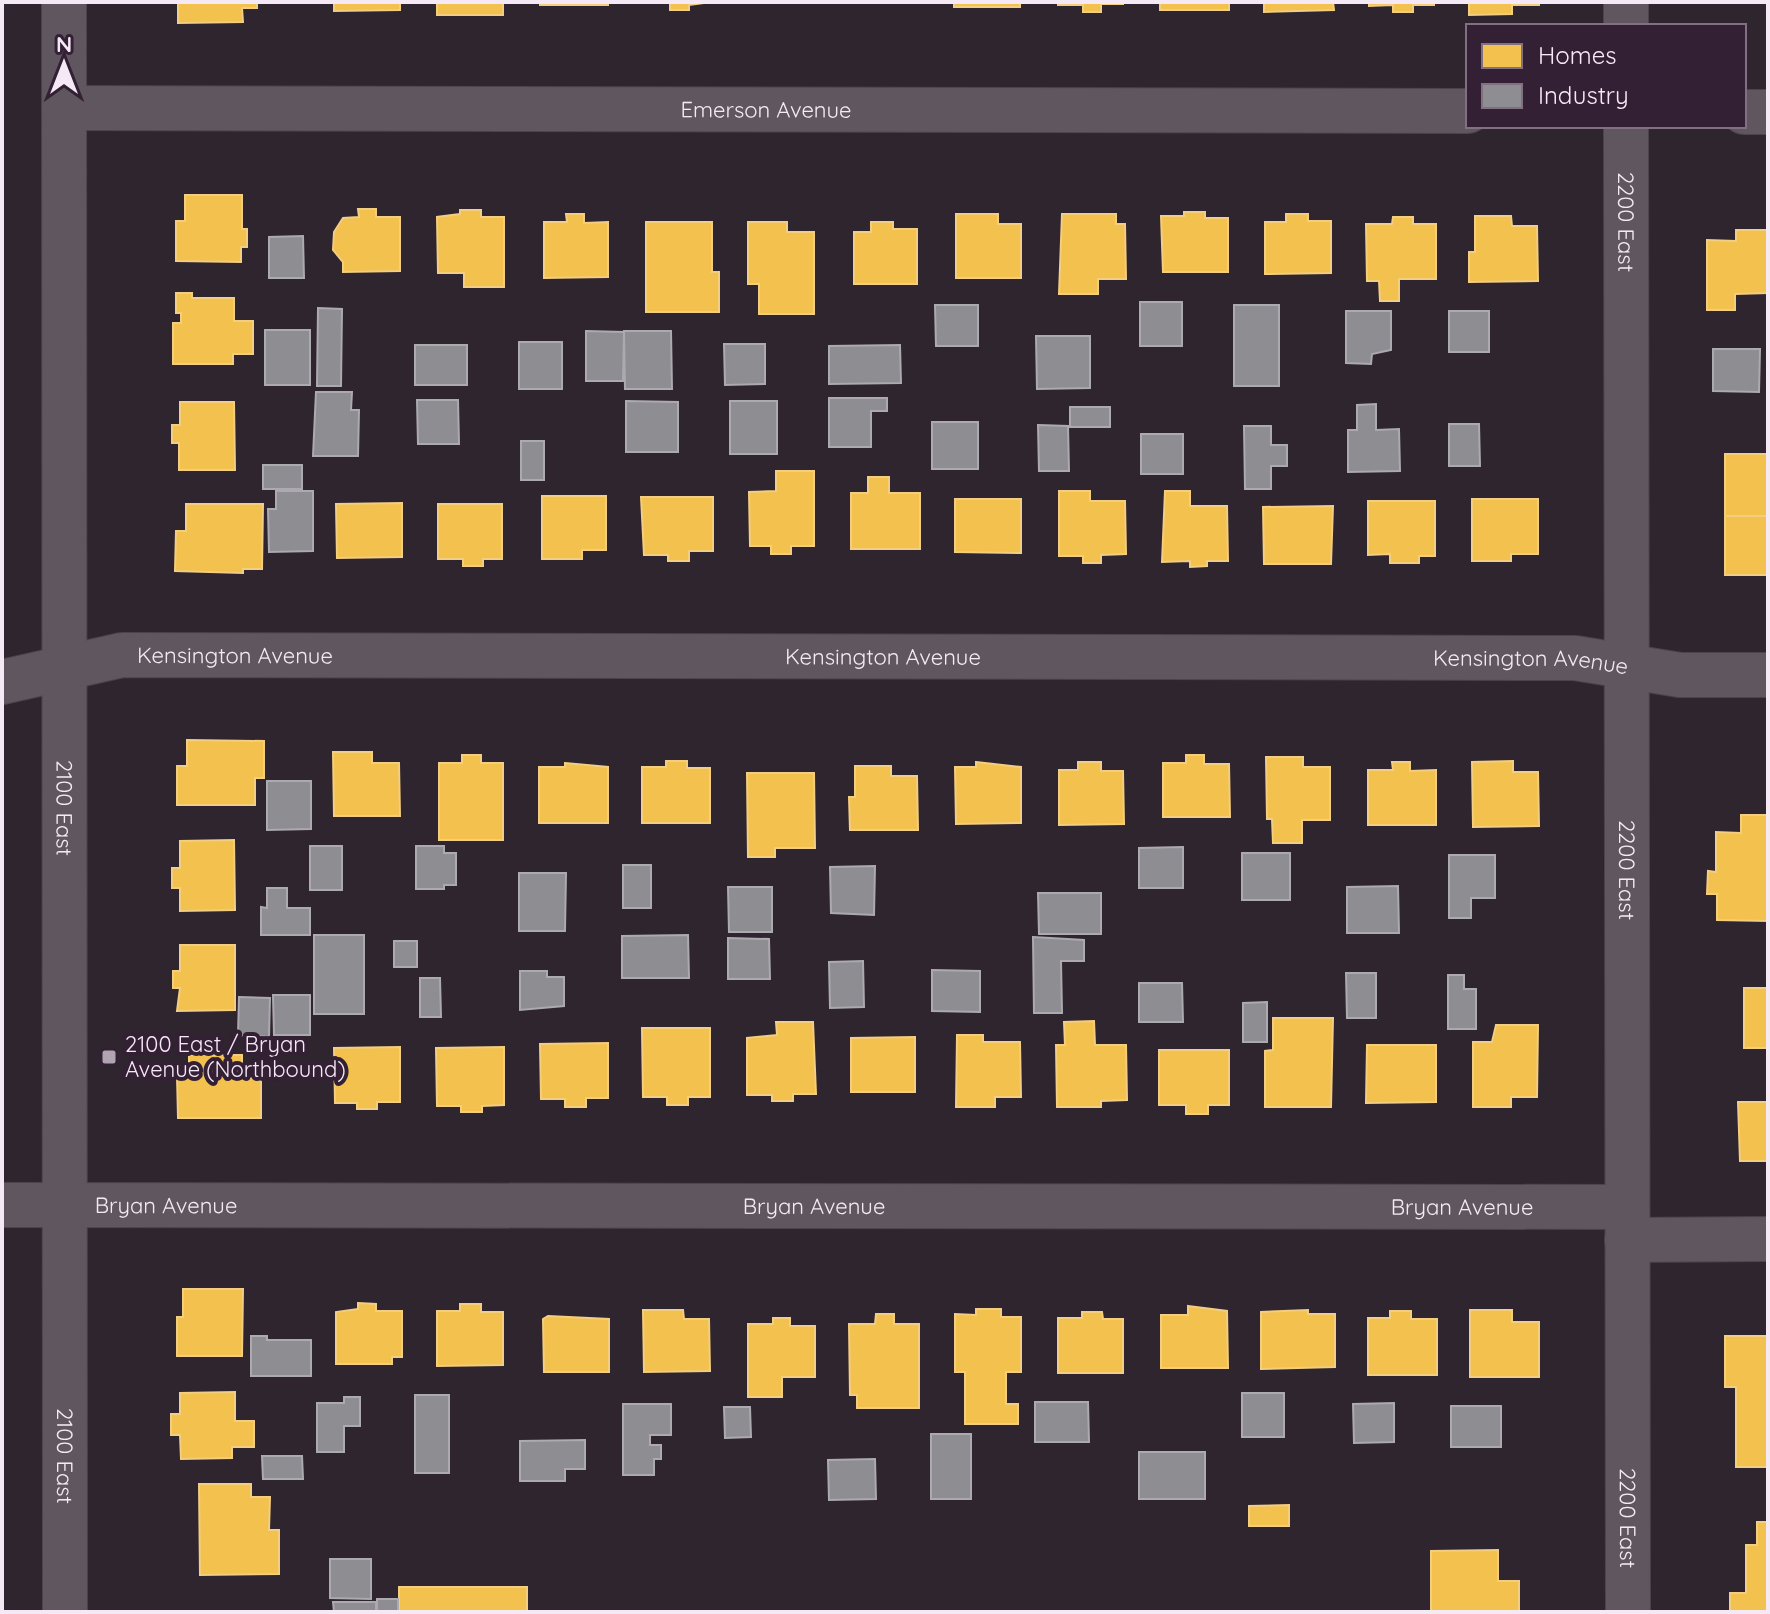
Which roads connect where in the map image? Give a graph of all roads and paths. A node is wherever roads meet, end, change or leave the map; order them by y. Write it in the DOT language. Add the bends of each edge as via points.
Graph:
graph roads {
  1 [pos="64,2"];
  2 [pos="1626,2"];
  3 [pos="1626,24"];
  4 [pos="64,108"];
  5 [pos="1466,111"];
  6 [pos="1746,112"];
  7 [pos="1768,112"];
  8 [pos="1626,128"];
  9 [pos="1626,667"];
  10 [pos="65,670"];
  11 [pos="1768,675"];
  12 [pos="2,682"];
  13 [pos="2,1205"];
  14 [pos="65,1205"];
  15 [pos="1627,1224"];
  16 [pos="1768,1239"];
  17 [pos="65,1612"];
  18 [pos="1628,1612"];
  1 -- 4 [label="street, 2100 East"];
  2 -- 3 [label="street"];
  4 -- 5 [label="street, Emerson Avenue"];
  4 -- 10 [label="street, 2100 East"];
  6 -- 7 [label="street"];
  8 -- 9 [label="street, 2200 East"];
  9 -- 10 [label="street, Kensington Avenue" via="1575,658 122,655"];
  9 -- 11 [label="street, Kensington Avenue" via="1680,675"];
  9 -- 15 [label="street, 2200 East"];
  10 -- 12 [label="street, Kensington Avenue"];
  10 -- 14 [label="street, 2100 East"];
  13 -- 14 [label="street, Bryan Avenue"];
  14 -- 15 [label="street, Bryan Avenue"];
  14 -- 17 [label="street, 2100 East"];
  15 -- 16 [label="street, Bryan Avenue"];
  15 -- 18 [label="street, 2200 East"];
}
